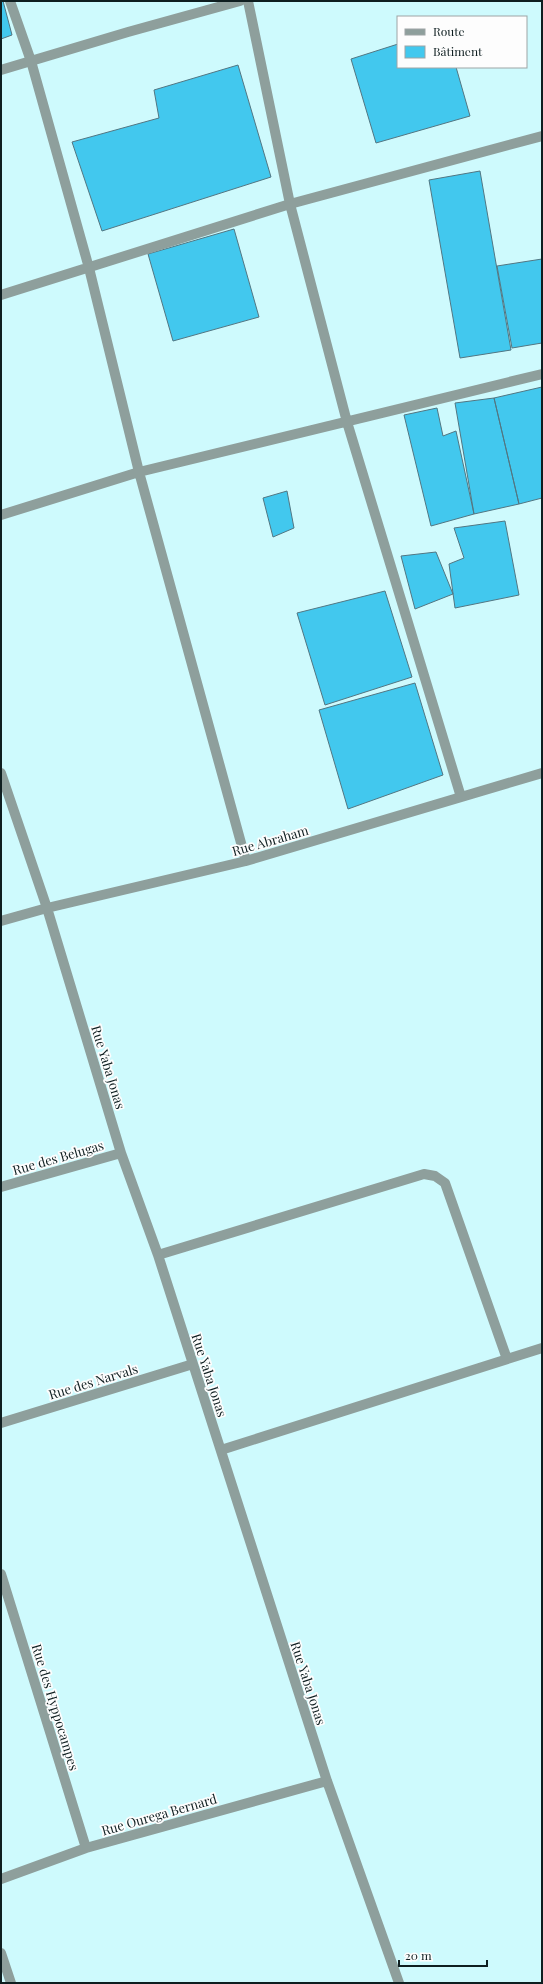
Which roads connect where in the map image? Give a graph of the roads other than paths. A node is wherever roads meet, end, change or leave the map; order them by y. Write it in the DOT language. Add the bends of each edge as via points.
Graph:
graph roads {
  1 [pos="10,1"];
  2 [pos="240,1"];
  3 [pos="248,1"];
  4 [pos="31,61"];
  5 [pos="1,70"];
  6 [pos="542,136"];
  7 [pos="290,204"];
  8 [pos="89,268"];
  9 [pos="1,295"];
  10 [pos="542,374"];
  11 [pos="347,422"];
  12 [pos="139,472"];
  13 [pos="1,515"];
  14 [pos="542,772"];
  15 [pos="1,773"];
  16 [pos="461,797"];
  17 [pos="246,861"];
  18 [pos="47,908"];
  19 [pos="1,921"];
  20 [pos="121,1153"];
  21 [pos="1,1187"];
  22 [pos="158,1255"];
  23 [pos="542,1348"];
  24 [pos="507,1359"];
  25 [pos="193,1364"];
  26 [pos="1,1423"];
  27 [pos="221,1450"];
  28 [pos="1,1574"];
  29 [pos="327,1781"];
  30 [pos="86,1848"];
  31 [pos="1,1878"];
  32 [pos="1,1952"];
  33 [pos="11,1983"];
  34 [pos="399,1983"];
  1 -- 4 [label="street"];
  2 -- 4 [label="street"];
  3 -- 7 [label="street"];
  4 -- 5 [label="street"];
  4 -- 8 [label="street"];
  6 -- 7 [label="street"];
  7 -- 8 [label="street"];
  7 -- 11 [label="street"];
  8 -- 9 [label="street"];
  8 -- 12 [label="street"];
  10 -- 11 [label="street"];
  11 -- 12 [label="street"];
  11 -- 16 [label="street"];
  12 -- 13 [label="street"];
  12 -- 17 [label="street"];
  14 -- 16 [label="street, Rue Abraham"];
  15 -- 18 [label="street, Rue Yaba Jonas"];
  16 -- 17 [label="street, Rue Abraham"];
  17 -- 18 [label="street, Rue Abraham"];
  18 -- 19 [label="street, Rue Abraham"];
  18 -- 20 [label="street, Rue Yaba Jonas"];
  20 -- 21 [label="street, Rue des Belugas"];
  20 -- 22 [label="street, Rue Yaba Jonas"];
  22 -- 24 [label="street" via="424,1174 435,1176 445,1183"];
  22 -- 25 [label="street, Rue Yaba Jonas"];
  23 -- 24 [label="street"];
  24 -- 27 [label="street"];
  25 -- 26 [label="street, Rue des Narvals"];
  25 -- 27 [label="street, Rue Yaba Jonas"];
  27 -- 29 [label="street, Rue Yaba Jonas"];
  28 -- 30 [label="street, Rue des Hyppocampes"];
  29 -- 30 [label="street, Rue Ourega Bernard"];
  29 -- 34 [label="street, Rue Yaba Jonas"];
  30 -- 31 [label="street, Rue Ourega Bernard"];
  32 -- 33 [label="street"];
}
